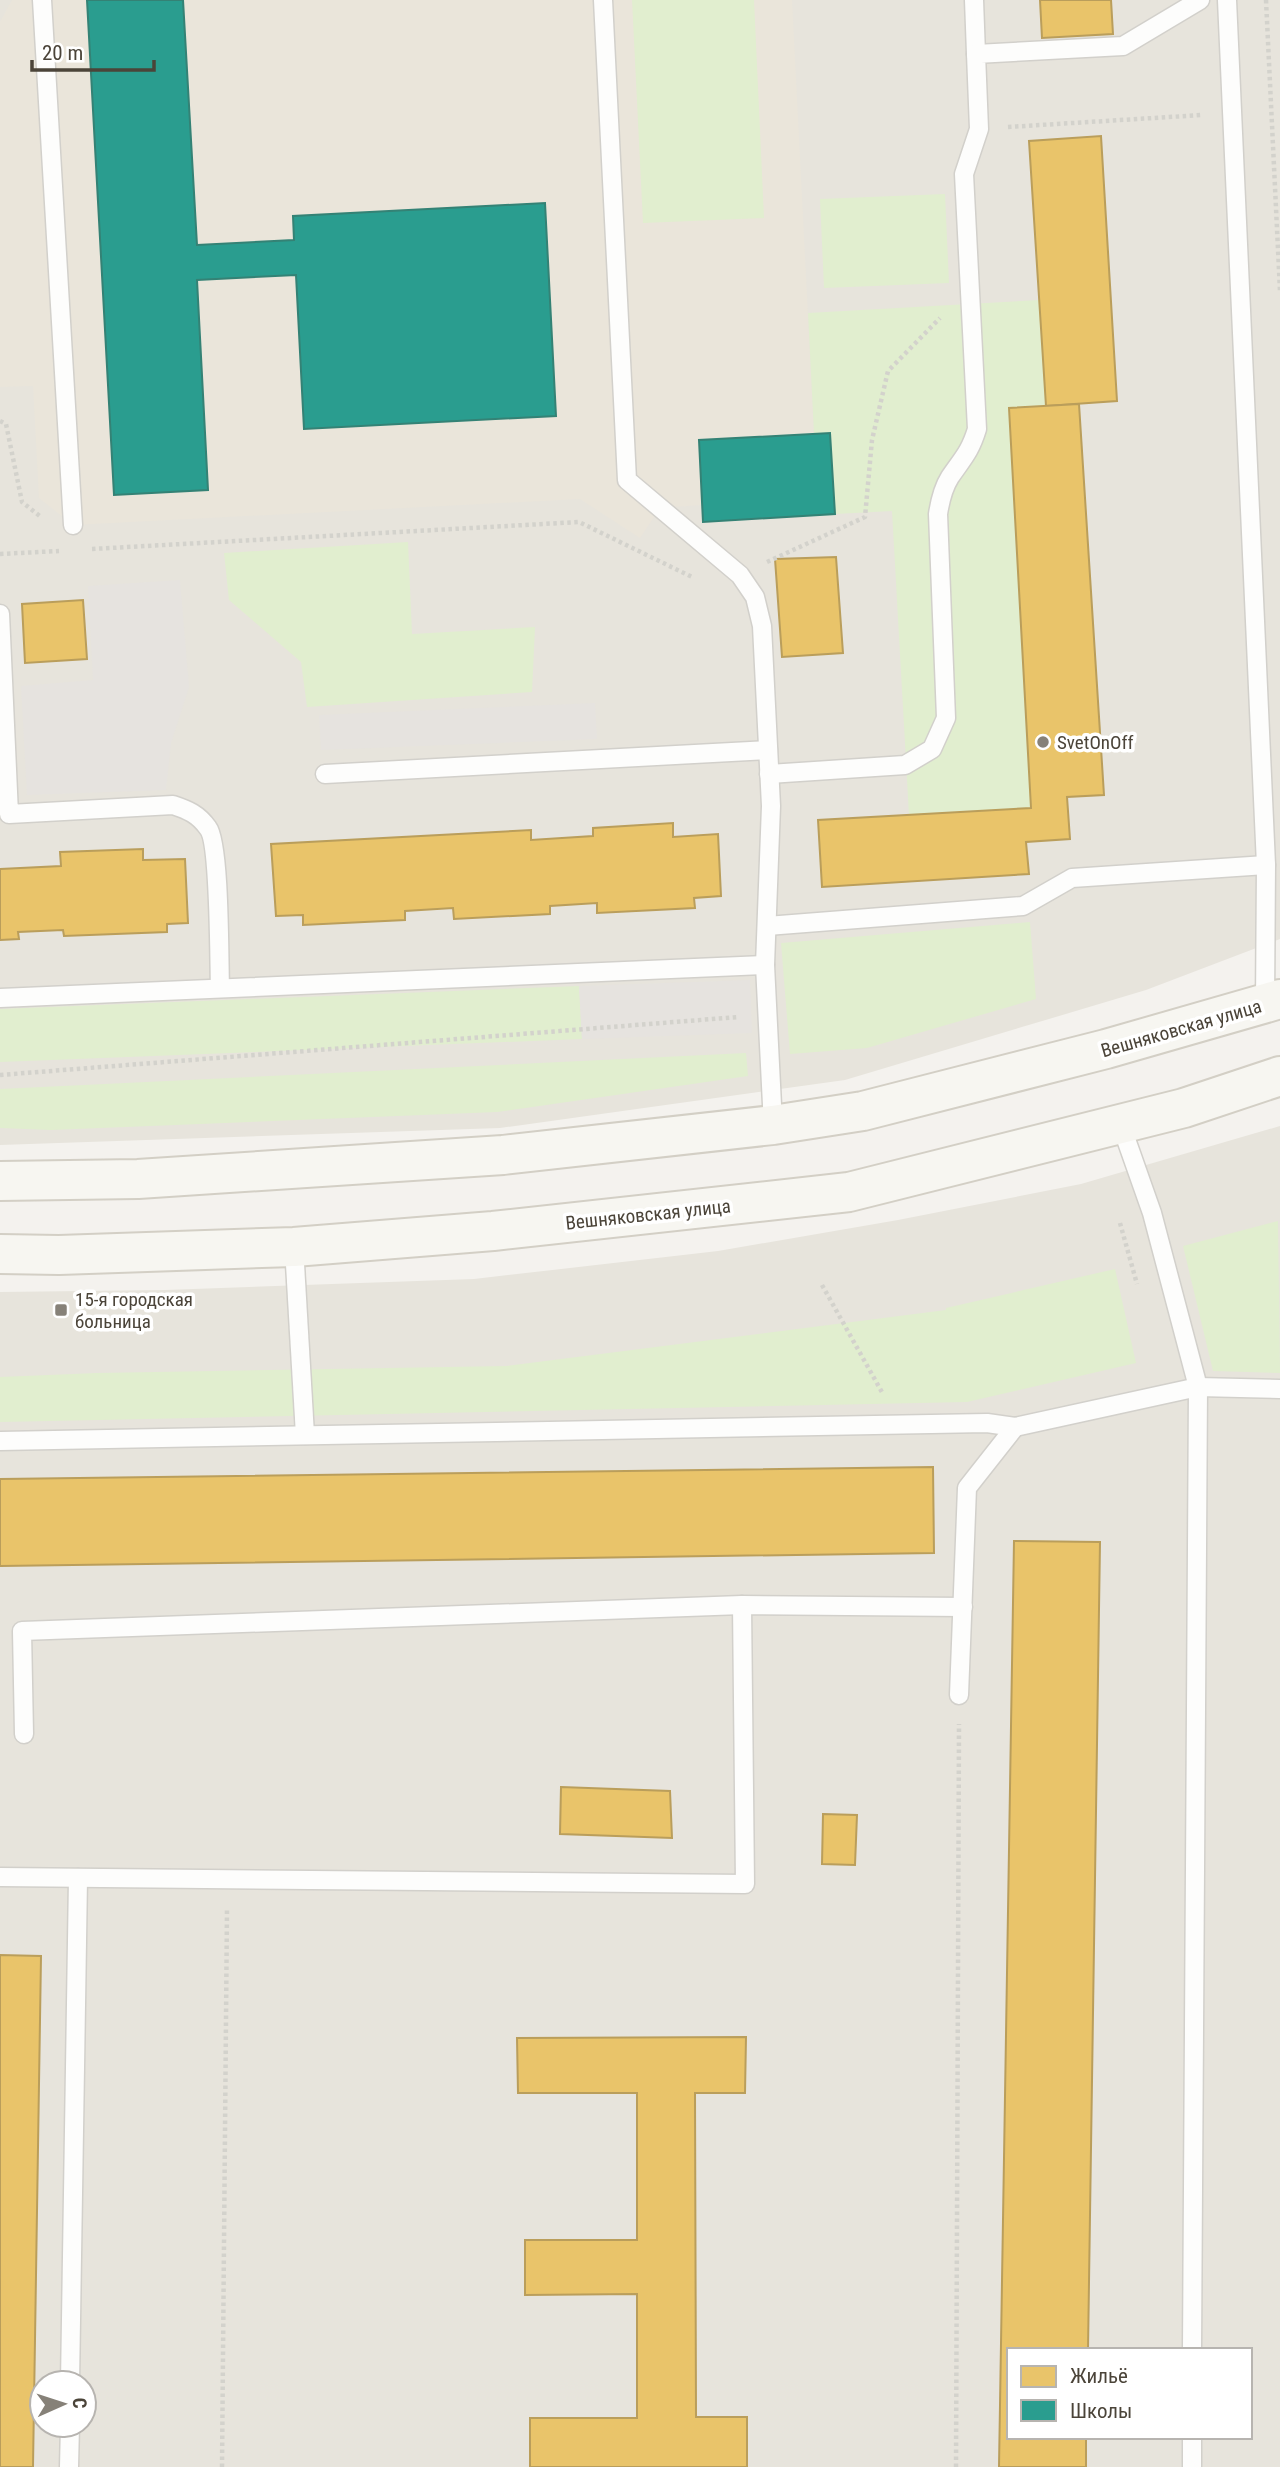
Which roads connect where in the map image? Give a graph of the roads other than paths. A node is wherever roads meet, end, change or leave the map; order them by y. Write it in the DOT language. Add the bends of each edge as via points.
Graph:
graph roads {
  1 [pos="43,0"];
  2 [pos="603,0"];
  3 [pos="974,0"];
  4 [pos="1200,0"];
  5 [pos="1227,0"];
  6 [pos="976,54"];
  7 [pos="73,525"];
  8 [pos="0,614"];
  9 [pos="768,750"];
  10 [pos="324,774"];
  11 [pos="769,774"];
  12 [pos="1265,865"];
  13 [pos="766,926"];
  14 [pos="765,965"];
  15 [pos="220,988"];
  16 [pos="0,998"];
  17 [pos="1272,1001"];
  18 [pos="1280,1076"];
  19 [pos="773,1125"];
  20 [pos="1121,1125"];
  21 [pos="0,1181"];
  22 [pos="294,1247"];
  23 [pos="0,1254"];
  24 [pos="1198,1387"];
  25 [pos="1280,1389"];
  26 [pos="1015,1427"];
  27 [pos="305,1435"];
  28 [pos="0,1441"];
  29 [pos="742,1605"];
  30 [pos="963,1607"];
  31 [pos="959,1695"];
  32 [pos="24,1734"];
  33 [pos="0,1877"];
  34 [pos="78,1878"];
  35 [pos="1192,2348"];
  36 [pos="70,2369"];
  37 [pos="70,2439"];
  38 [pos="1192,2439"];
  39 [pos="69,2467"];
  40 [pos="1192,2467"];
  1 -- 7 [label="lane"];
  2 -- 9 [label="lane" via="627,480 740,575 755,597 762,626"];
  3 -- 6 [label="lane"];
  4 -- 6 [label="lane" via="1123,46"];
  5 -- 12 [label="lane"];
  6 -- 11 [label="lane" via="979,129 964,174 977,429 971,448 941,495 937,514 946,718 932,750 905,765"];
  8 -- 15 [label="lane" via="9,814 173,805 194,812 211,830"];
  9 -- 10 [label="lane"];
  9 -- 11 [label="lane"];
  11 -- 13 [label="lane"];
  12 -- 13 [label="lane" via="1072,878 1023,906"];
  12 -- 17 [label="lane"];
  13 -- 14 [label="lane"];
  14 -- 15 [label="lane"];
  14 -- 19 [label="lane"];
  15 -- 16 [label="lane"];
  17 -- 19 [label="main road, Вешняковская улица" via="863,1111"];
  18 -- 20 [label="main road, Вешняковская улица"];
  19 -- 21 [label="main road, Вешняковская улица" via="503,1156 138,1179"];
  20 -- 22 [label="main road, Вешняковская улица" via="849,1192 493,1231"];
  20 -- 24 [label="lane" via="1152,1213"];
  22 -- 23 [label="main road, Вешняковская улица"];
  22 -- 27 [label="lane"];
  24 -- 25 [label="lane"];
  24 -- 26 [label="lane"];
  24 -- 35 [label="lane"];
  26 -- 27 [label="lane" via="986,1423"];
  26 -- 30 [label="lane" via="967,1488"];
  27 -- 28 [label="lane"];
  29 -- 30 [label="lane"];
  29 -- 32 [label="lane" via="22,1631"];
  29 -- 34 [label="lane" via="745,1884"];
  30 -- 31 [label="lane"];
  33 -- 34 [label="lane"];
  34 -- 36 [label="lane"];
  37 -- 39 [label="lane"];
  38 -- 40 [label="lane"];
}
